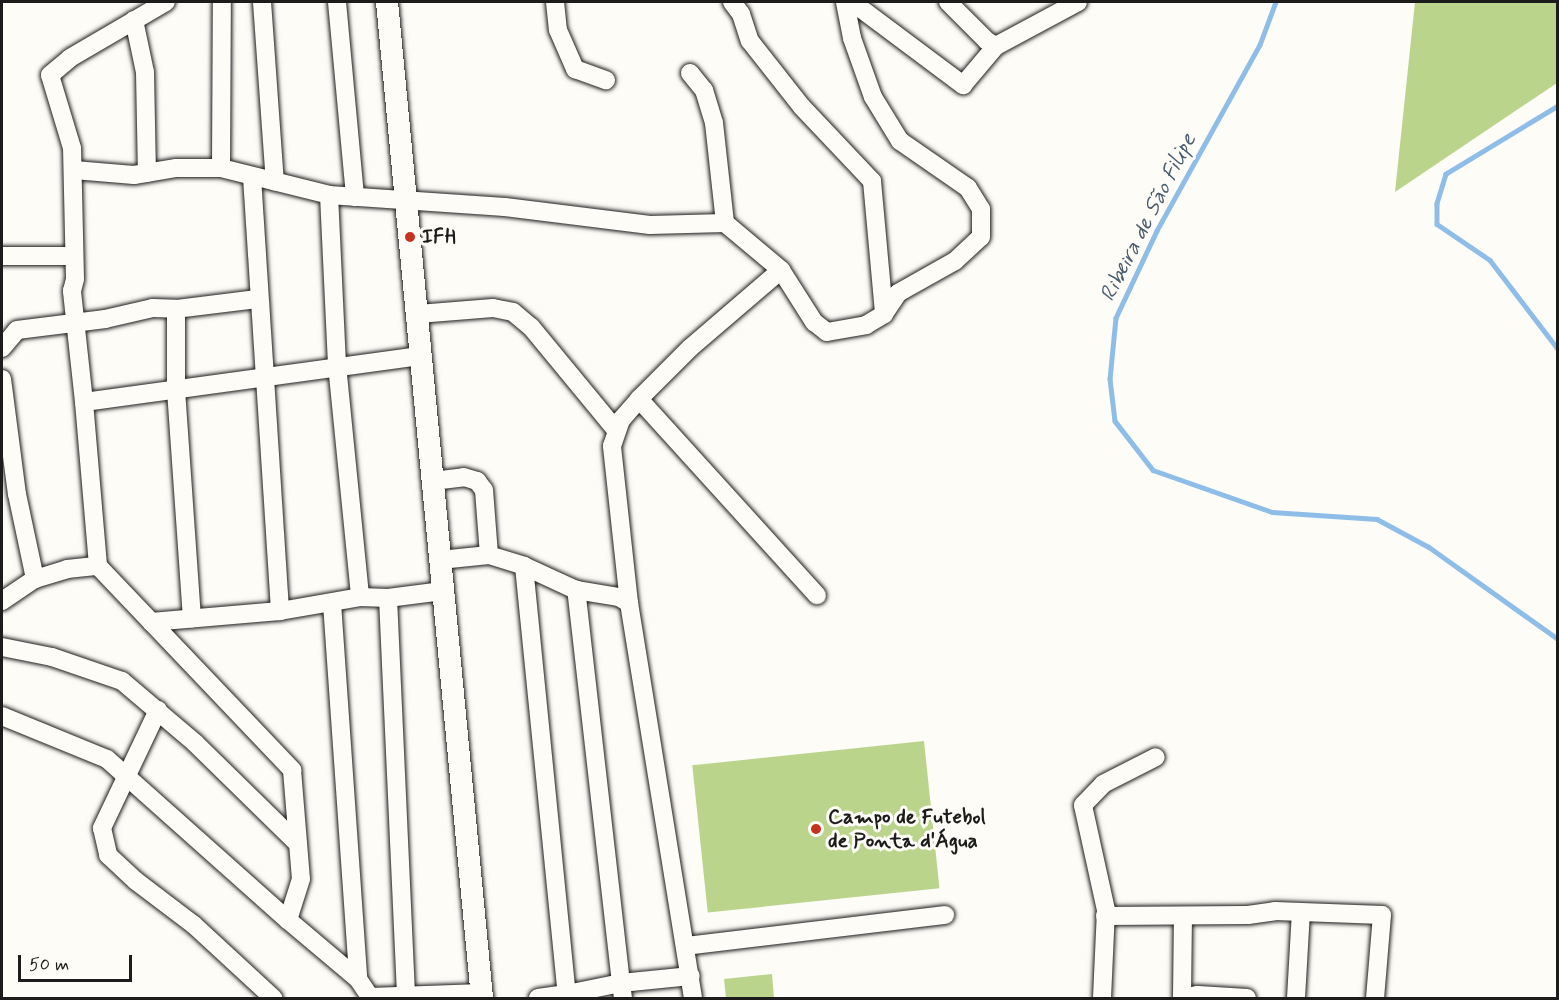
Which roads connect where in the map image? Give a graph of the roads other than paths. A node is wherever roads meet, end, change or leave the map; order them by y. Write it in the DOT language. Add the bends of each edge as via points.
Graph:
graph roads {
  1 [pos="166,2"];
  2 [pos="222,2"];
  3 [pos="262,2"];
  4 [pos="337,2"];
  5 [pos="387,2"];
  6 [pos="555,2"];
  7 [pos="732,2"];
  8 [pos="846,2"];
  9 [pos="852,2"];
  10 [pos="948,2"];
  11 [pos="1078,2"];
  12 [pos="134,20"];
  13 [pos="996,46"];
  14 [pos="690,73"];
  15 [pos="606,80"];
  16 [pos="221,168"];
  17 [pos="74,170"];
  18 [pos="147,173"];
  19 [pos="252,177"];
  20 [pos="275,182"];
  21 [pos="329,195"];
  22 [pos="355,197"];
  23 [pos="405,198"];
  24 [pos="725,223"];
  25 [pos="2,256"];
  26 [pos="74,256"];
  27 [pos="781,270"];
  28 [pos="258,299"];
  29 [pos="176,309"];
  30 [pos="418,314"];
  31 [pos="884,314"];
  32 [pos="75,321"];
  33 [pos="2,348"];
  34 [pos="420,356"];
  35 [pos="337,365"];
  36 [pos="263,377"];
  37 [pos="2,379"];
  38 [pos="176,390"];
  39 [pos="639,399"];
  40 [pos="84,402"];
  41 [pos="616,430"];
  42 [pos="433,481"];
  43 [pos="489,555"];
  44 [pos="440,560"];
  45 [pos="98,566"];
  46 [pos="524,566"];
  47 [pos="35,579"];
  48 [pos="576,590"];
  49 [pos="443,591"];
  50 [pos="817,595"];
  51 [pos="360,597"];
  52 [pos="388,598"];
  53 [pos="2,601"];
  54 [pos="332,603"];
  55 [pos="629,603"];
  56 [pos="280,611"];
  57 [pos="192,618"];
  58 [pos="152,622"];
  59 [pos="2,647"];
  60 [pos="158,710"];
  61 [pos="2,716"];
  62 [pos="1156,758"];
  63 [pos="124,774"];
  64 [pos="298,844"];
  65 [pos="1301,912"];
  66 [pos="945,915"];
  67 [pos="1105,916"];
  68 [pos="1183,916"];
  69 [pos="288,920"];
  70 [pos="685,946"];
  71 [pos="690,976"];
  72 [pos="358,979"];
  73 [pos="622,991"];
  74 [pos="482,996"];
  75 [pos="567,996"];
  76 [pos="1182,997"];
  77 [pos="371,998"];
  78 [pos="406,998"];
  79 [pos="273,999"];
  80 [pos="538,999"];
  81 [pos="693,999"];
  82 [pos="1102,999"];
  83 [pos="1247,999"];
  84 [pos="1296,999"];
  85 [pos="1375,999"];
  1 -- 12 [label="street"];
  2 -- 16 [label="street"];
  3 -- 20 [label="street"];
  4 -- 22 [label="street"];
  5 -- 23 [label="street"];
  6 -- 15 [label="street" via="558,30 575,69"];
  7 -- 31 [label="street" via="741,14 750,41 802,107 872,181"];
  8 -- 31 [label="street" via="852,38 873,97 900,141 968,188 981,209 981,237 955,261 898,293"];
  9 -- 13 [label="street" via="963,85"];
  10 -- 13 [label="street"];
  11 -- 13 [label="street"];
  12 -- 17 [label="street" via="70,58 50,75 65,114"];
  12 -- 18 [label="street" via="145,72"];
  14 -- 24 [label="street" via="704,90 714,123"];
  16 -- 18 [label="street" via="176,168"];
  16 -- 19 [label="street"];
  17 -- 18 [label="street"];
  17 -- 26 [label="street"];
  19 -- 20 [label="street"];
  19 -- 28 [label="street"];
  20 -- 21 [label="street"];
  21 -- 22 [label="street"];
  21 -- 35 [label="street"];
  22 -- 23 [label="street"];
  23 -- 24 [label="street" via="650,225"];
  23 -- 30 [label="street"];
  24 -- 27 [label="street"];
  25 -- 26 [label="street"];
  26 -- 32 [label="street"];
  27 -- 31 [label="street" via="814,322 826,332 866,325"];
  27 -- 39 [label="street" via="690,348"];
  28 -- 29 [label="street"];
  28 -- 36 [label="street"];
  29 -- 32 [label="street" via="153,308"];
  29 -- 38 [label="street"];
  30 -- 34 [label="street"];
  30 -- 41 [label="street" via="493,308 513,312 531,327"];
  32 -- 33 [label="street" via="17,330"];
  32 -- 40 [label="street"];
  34 -- 35 [label="street"];
  34 -- 42 [label="street"];
  35 -- 36 [label="street"];
  35 -- 51 [label="street"];
  36 -- 38 [label="street"];
  36 -- 56 [label="street"];
  37 -- 47 [label="street" via="22,526"];
  38 -- 40 [label="street"];
  38 -- 57 [label="street"];
  39 -- 41 [label="street"];
  39 -- 50 [label="street"];
  40 -- 45 [label="street"];
  41 -- 55 [label="street" via="612,472"];
  42 -- 43 [label="street" via="464,477 477,481 484,490"];
  42 -- 44 [label="street"];
  43 -- 44 [label="street"];
  43 -- 46 [label="street"];
  44 -- 49 [label="street"];
  45 -- 47 [label="street" via="67,568"];
  45 -- 58 [label="street"];
  46 -- 48 [label="street"];
  46 -- 75 [label="street"];
  47 -- 53 [label="street"];
  48 -- 55 [label="street" via="619,597"];
  48 -- 73 [label="street"];
  49 -- 52 [label="street"];
  49 -- 74 [label="street"];
  51 -- 52 [label="street"];
  51 -- 54 [label="street"];
  52 -- 78 [label="street"];
  54 -- 56 [label="street"];
  54 -- 72 [label="street"];
  55 -- 70 [label="street"];
  56 -- 57 [label="street"];
  57 -- 58 [label="street"];
  58 -- 64 [label="street" via="292,770"];
  59 -- 60 [label="street" via="52,657 122,681"];
  60 -- 63 [label="street"];
  60 -- 64 [label="street"];
  61 -- 63 [label="street" via="107,759"];
  62 -- 67 [label="street" via="1103,784 1083,804"];
  63 -- 69 [label="street"];
  63 -- 79 [label="street" via="102,828 108,855 210,938"];
  64 -- 69 [label="street" via="301,879"];
  65 -- 68 [label="street"];
  65 -- 84 [label="street"];
  65 -- 85 [label="street" via="1382,915"];
  66 -- 70 [label="street"];
  67 -- 68 [label="street"];
  67 -- 82 [label="street"];
  68 -- 76 [label="street"];
  69 -- 72 [label="street"];
  70 -- 71 [label="street"];
  71 -- 73 [label="street"];
  71 -- 81 [label="street"];
  72 -- 77 [label="street"];
  73 -- 75 [label="street"];
  74 -- 78 [label="street"];
  75 -- 80 [label="street"];
  76 -- 83 [label="street"];
  77 -- 78 [label="street"];
}
